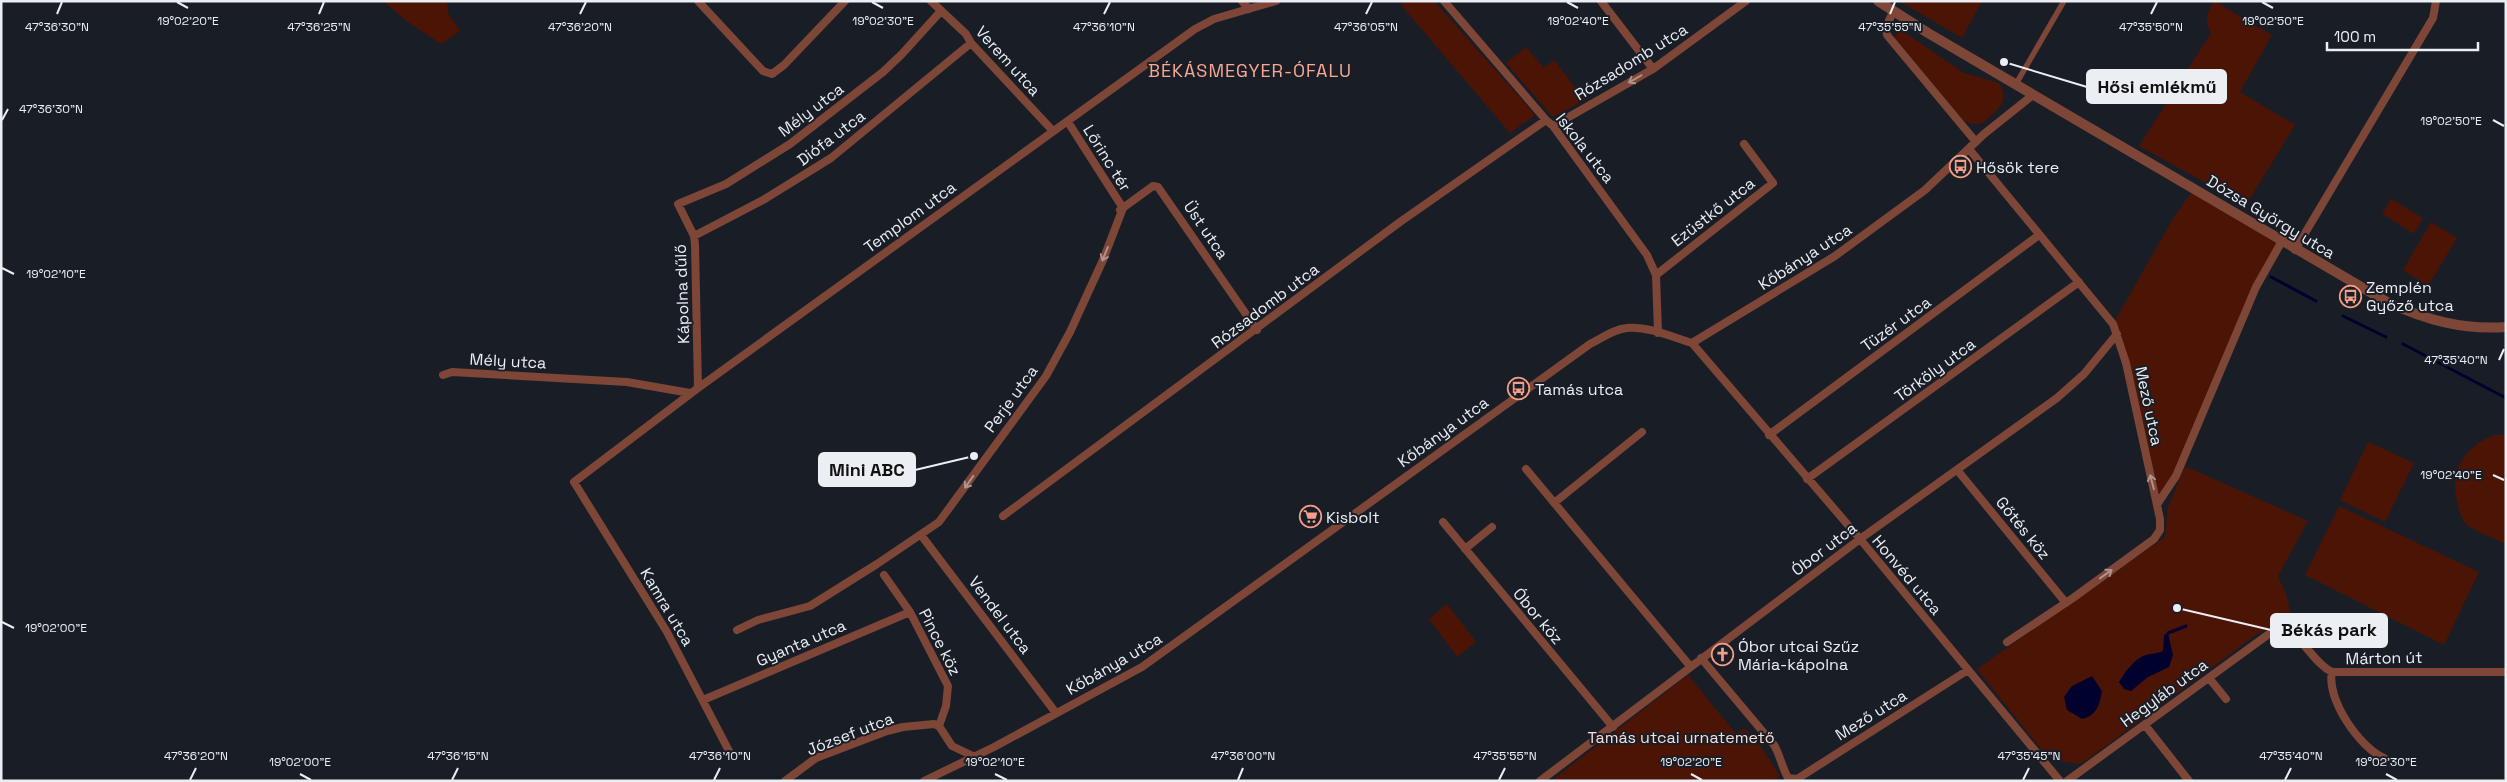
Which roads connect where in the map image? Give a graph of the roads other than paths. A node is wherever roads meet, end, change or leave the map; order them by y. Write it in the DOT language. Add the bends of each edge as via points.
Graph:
graph roads {
  1 [pos="698,1"];
  2 [pos="845,1"];
  3 [pos="931,1"];
  4 [pos="1242,1"];
  5 [pos="1276,1"];
  6 [pos="1444,1"];
  7 [pos="1601,1"];
  8 [pos="1746,1"];
  9 [pos="1878,1"];
  10 [pos="2064,1"];
  11 [pos="2436,1"];
  12 [pos="1249,9"];
  13 [pos="941,11"];
  14 [pos="1893,12"];
  15 [pos="970,43"];
  16 [pos="1653,69"];
  17 [pos="2016,84"];
  18 [pos="2034,95"];
  19 [pos="1546,120"];
  20 [pos="1068,122"];
  21 [pos="1553,126"];
  22 [pos="1053,131"];
  23 [pos="1976,142"];
  24 [pos="1744,144"];
  25 [pos="1969,149"];
  26 [pos="678,204"];
  27 [pos="1121,210"];
  28 [pos="2039,235"];
  29 [pos="694,236"];
  30 [pos="2282,242"];
  31 [pos="2295,250"];
  32 [pos="1656,275"];
  33 [pos="2079,282"];
  34 [pos="2506,328"];
  35 [pos="1257,330"];
  36 [pos="1658,333"];
  37 [pos="2117,334"];
  38 [pos="1692,343"];
  39 [pos="443,375"];
  40 [pos="698,388"];
  41 [pos="690,393"];
  42 [pos="1642,432"];
  43 [pos="1769,435"];
  44 [pos="1526,469"];
  45 [pos="1958,470"];
  46 [pos="1807,479"];
  47 [pos="574,482"];
  48 [pos="1554,503"];
  49 [pos="2158,503"];
  50 [pos="1003,516"];
  51 [pos="1443,522"];
  52 [pos="1492,527"];
  53 [pos="921,535"];
  54 [pos="1860,539"];
  55 [pos="1465,549"];
  56 [pos="884,575"];
  57 [pos="2066,603"];
  58 [pos="910,612"];
  59 [pos="736,630"];
  60 [pos="2279,630"];
  61 [pos="2007,642"];
  62 [pos="1701,658"];
  63 [pos="1690,666"];
  64 [pos="1968,670"];
  65 [pos="2332,672"];
  66 [pos="2506,672"];
  67 [pos="2208,678"];
  68 [pos="2226,699"];
  69 [pos="703,700"];
  70 [pos="1056,713"];
  71 [pos="2145,725"];
  72 [pos="939,726"];
  73 [pos="1613,727"];
  74 [pos="729,751"];
  75 [pos="974,757"];
  76 [pos="2384,758"];
  77 [pos="1789,779"];
  78 [pos="785,781"];
  79 [pos="924,781"];
  80 [pos="1540,781"];
  81 [pos="2060,781"];
  82 [pos="2067,781"];
  83 [pos="2190,781"];
  1 -- 2 [label="street" via="763,71 772,74"];
  3 -- 13 [label="street, Verem utca"];
  4 -- 12 [label="street"];
  5 -- 12 [label="street, Templom utca"];
  6 -- 19 [label="street, Iskola utca"];
  7 -- 16 [label="street"];
  8 -- 16 [label="street, Rózsadomb utca"];
  9 -- 14 [label="street, Dózsa György utca"];
  10 -- 17 [label="street"];
  11 -- 31 [label="street" via="2429,25"];
  12 -- 20 [label="street, Templom utca" via="1196,28"];
  13 -- 15 [label="street, Verem utca" via="966,34"];
  13 -- 26 [label="street, Mély utca" via="882,72 790,144 726,184"];
  14 -- 17 [label="street, Dózsa György utca"];
  14 -- 23 [label="street" via="1886,27 1887,35"];
  15 -- 22 [label="street, Verem utca"];
  15 -- 29 [label="street, Diófa utca" via="831,158 763,200"];
  16 -- 21 [label="street, Rózsadomb utca, one-way"];
  17 -- 18 [label="street, Dózsa György utca"];
  18 -- 23 [label="street"];
  18 -- 30 [label="street, Dózsa György utca"];
  19 -- 21 [label="street, Iskola utca"];
  19 -- 35 [label="street, Rózsadomb utca" via="1400,222"];
  20 -- 22 [label="street, Templom utca"];
  20 -- 27 [label="street, Lőrinc tér"];
  21 -- 32 [label="street, Iskola utca" via="1647,255"];
  22 -- 40 [label="street, Templom utca"];
  23 -- 25 [label="street, Kőbánya utca"];
  24 -- 32 [label="street, Ezüstkő utca" via="1773,183"];
  25 -- 28 [label="street, Mező utca"];
  25 -- 38 [label="street, Kőbánya utca" via="1925,190 1835,256"];
  26 -- 29 [label="street, Kápolna dűlő"];
  27 -- 35 [label="street, Üst utca" via="1153,186 1158,187"];
  27 -- 53 [label="street, Perje utca, one-way" via="1103,260 1046,376 939,522"];
  28 -- 33 [label="street, Mező utca"];
  28 -- 43 [label="street, Tüzér utca"];
  29 -- 40 [label="street, Kápolna dűlő"];
  30 -- 31 [label="street, Dózsa György utca"];
  30 -- 49 [label="street" via="2260,279 2176,476"];
  31 -- 34 [label="street, Dózsa György utca" via="2363,290 2426,318 2460,327"];
  32 -- 36 [label="street, Iskola utca"];
  33 -- 37 [label="street, Mező utca" via="2113,324"];
  33 -- 46 [label="street, Törköly utca"];
  35 -- 50 [label="street, Rózsadomb utca"];
  36 -- 38 [label="street, Kőbánya utca"];
  36 -- 70 [label="street, Kőbánya utca" via="1626,328 1590,344 1185,638 1142,667"];
  37 -- 45 [label="street, Óbor utca" via="2073,385"];
  49 -- 37 [label="street, Mező utca, one-way"];
  38 -- 43 [label="street, Honvéd utca"];
  39 -- 41 [label="street, Mély utca" via="452,372 627,382"];
  40 -- 41 [label="street, Templom utca"];
  41 -- 47 [label="street, Templom utca"];
  42 -- 48 [label="street"];
  43 -- 46 [label="street, Honvéd utca"];
  44 -- 48 [label="street"];
  45 -- 54 [label="street, Óbor utca"];
  45 -- 57 [label="street, Gőtés köz"];
  46 -- 54 [label="street, Honvéd utca"];
  47 -- 69 [label="street, Kamra utca" via="667,632"];
  48 -- 63 [label="street"];
  57 -- 49 [label="street, Mező utca, one-way" via="2154,539 2160,530"];
  51 -- 55 [label="street, Óbor köz"];
  52 -- 55 [label="street"];
  53 -- 59 [label="street, Perje utca" via="810,606 758,620"];
  53 -- 70 [label="street, Vendel utca"];
  54 -- 62 [label="street, Óbor utca"];
  54 -- 64 [label="street, Honvéd utca"];
  55 -- 73 [label="street, Óbor köz"];
  56 -- 58 [label="street, Pince köz"];
  57 -- 61 [label="street, Mező utca"];
  58 -- 69 [label="street, Gyanta utca"];
  58 -- 72 [label="street, Pince köz" via="948,686"];
  60 -- 65 [label="street, Márton út" via="2293,634 2314,660"];
  60 -- 67 [label="street, Hegyláb utca" via="2265,636"];
  62 -- 63 [label="street, Óbor utca"];
  62 -- 77 [label="street" via="1774,745"];
  63 -- 73 [label="street, Óbor utca"];
  64 -- 77 [label="street, Mező utca" via="1796,779"];
  64 -- 81 [label="street, Honvéd utca"];
  65 -- 66 [label="street, Márton út"];
  65 -- 76 [label="street" via="2330,682 2337,705 2364,744"];
  67 -- 68 [label="street"];
  67 -- 71 [label="street, Hegyláb utca"];
  69 -- 74 [label="street, Kamra utca"];
  70 -- 75 [label="street, Kőbánya utca"];
  71 -- 82 [label="street, Hegyláb utca"];
  71 -- 83 [label="street"];
  72 -- 75 [label="street" via="952,746"];
  72 -- 78 [label="street, József utca" via="930,724 886,731 816,758"];
  73 -- 80 [label="street, Óbor utca"];
  75 -- 79 [label="street, Kőbánya utca"];
}
